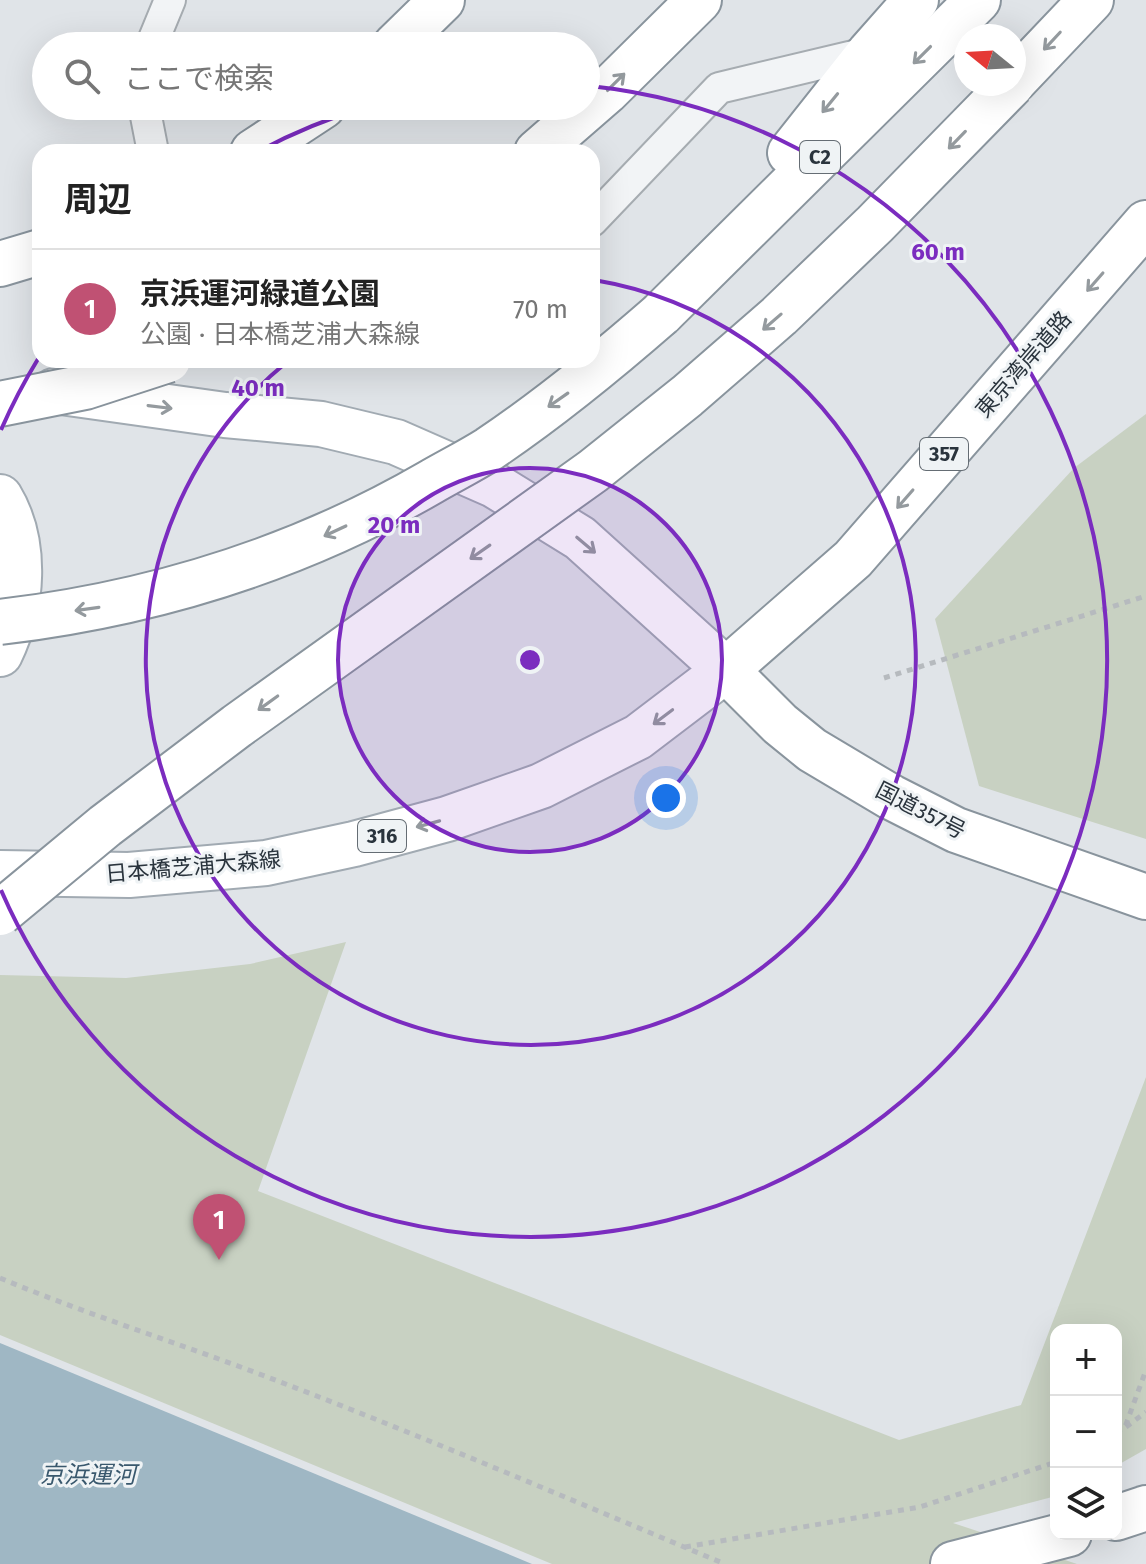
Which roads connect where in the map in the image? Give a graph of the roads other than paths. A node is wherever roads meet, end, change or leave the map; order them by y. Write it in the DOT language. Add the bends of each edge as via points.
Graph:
graph roads {
  1 [pos="170,0"];
  2 [pos="442,0"];
  3 [pos="699,0"];
  4 [pos="916,0"];
  5 [pos="978,0"];
  6 [pos="1091,0"];
  7 [pos="157,32"];
  8 [pos="409,32"];
  9 [pos="870,52"];
  10 [pos="1026,69"];
  11 [pos="1000,96"];
  12 [pos="600,97"];
  13 [pos="147,120"];
  14 [pos="302,120"];
  15 [pos="574,120"];
  16 [pos="151,144"];
  17 [pos="265,144"];
  18 [pos="546,144"];
  19 [pos="600,213"];
  20 [pos="1146,223"];
  21 [pos="32,254"];
  22 [pos="0,264"];
  23 [pos="661,314"];
  24 [pos="600,366"];
  25 [pos="143,368"];
  26 [pos="598,368"];
  27 [pos="0,382"];
  28 [pos="0,404"];
  29 [pos="0,497"];
  30 [pos="0,622"];
  31 [pos="0,654"];
  32 [pos="726,670"];
  33 [pos="0,873"];
  34 [pos="1146,897"];
  35 [pos="0,913"];
  36 [pos="1146,1508"];
  37 [pos="1122,1516"];
  38 [pos="1050,1539"];
  39 [pos="953,1564"];
  1 -- 7 [label="lane"];
  2 -- 8 [label="main road"];
  12 -- 3 [label="main road, one-way"];
  4 -- 9 [label="main road, C2"];
  5 -- 23 [label="main road, C2, one-way"];
  6 -- 10 [label="main road, one-way"];
  9 -- 19 [label="lane" via="719,88"];
  9 -- 23 [label="main road, C2, one-way"];
  11 -- 35 [label="main road, one-way, bridge" via="854,245 687,396 593,471 225,735"];
  13 -- 16 [label="lane"];
  14 -- 17 [label="main road"];
  18 -- 15 [label="main road, one-way"];
  20 -- 32 [label="main road, 東京湾岸道路 / 357, one-way" via="853,559"];
  21 -- 22 [label="main road"];
  23 -- 24 [label="main road, C2, one-way, bridge"];
  25 -- 28 [label="main road, bridge" via="85,387"];
  26 -- 30 [label="main road, C2, one-way, bridge" via="486,451 301,547 103,607"];
  27 -- 32 [label="main road, 国道357号, one-way" via="321,424 396,442 494,485 580,538"];
  29 -- 31 [label="main road" via="9,512 21,574 11,632"];
  32 -- 33 [label="main road, 日本橋芝浦大森線 / 316, one-way" via="638,737 541,786 447,819 266,863 129,875"];
  32 -- 34 [label="main road, 国道357号" via="812,750 891,797 956,830"];
  36 -- 37 [label="main road"];
  38 -- 39 [label="main road"];
}
